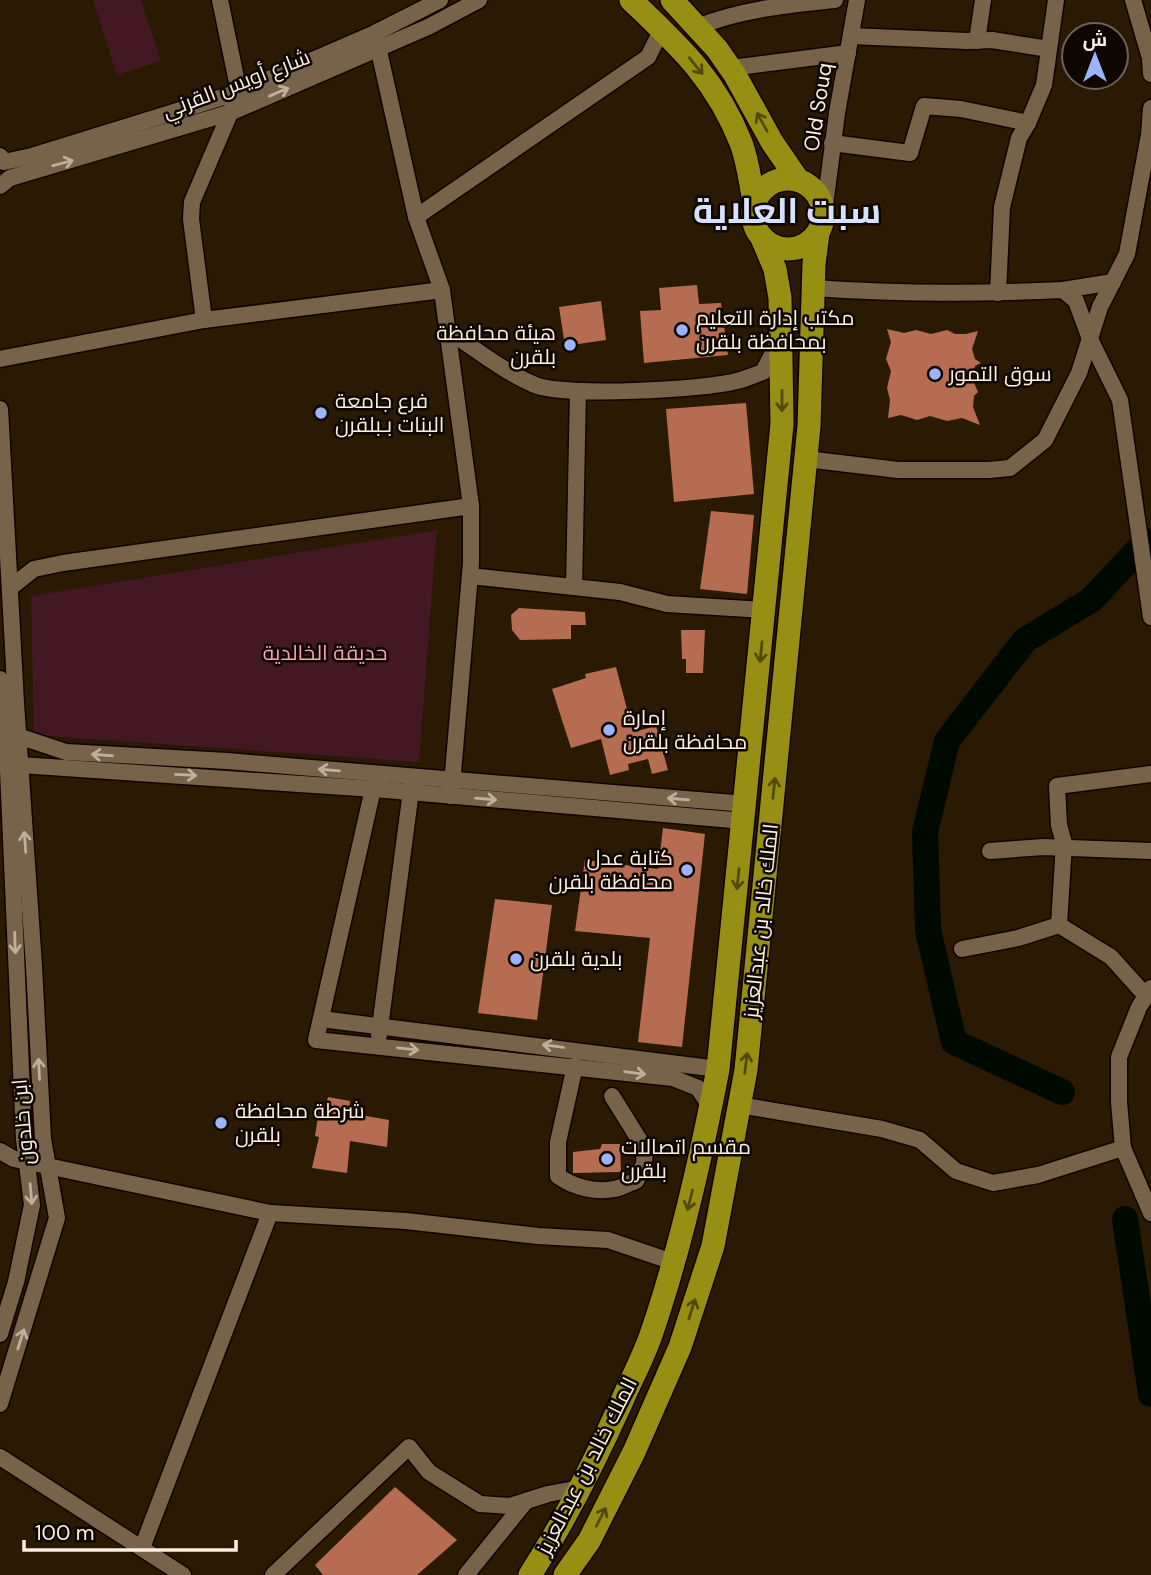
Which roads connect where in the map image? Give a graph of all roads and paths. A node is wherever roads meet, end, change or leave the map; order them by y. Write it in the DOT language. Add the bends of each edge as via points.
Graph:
graph roads {
  1 [pos="220,0"];
  2 [pos="440,0"];
  3 [pos="479,0"];
  4 [pos="631,0"];
  5 [pos="671,0"];
  6 [pos="835,0"];
  7 [pos="857,0"];
  8 [pos="983,0"];
  9 [pos="1056,0"];
  10 [pos="1133,0"];
  11 [pos="697,27"];
  12 [pos="662,29"];
  13 [pos="377,40"];
  14 [pos="977,41"];
  15 [pos="849,44"];
  16 [pos="1049,50"];
  17 [pos="731,68"];
  18 [pos="1151,74"];
  19 [pos="239,92"];
  20 [pos="1151,108"];
  21 [pos="232,112"];
  22 [pos="1028,123"];
  23 [pos="832,143"];
  24 [pos="0,156"];
  25 [pos="798,180"];
  26 [pos="0,186"];
  27 [pos="754,201"];
  28 [pos="416,217"];
  29 [pos="821,227"];
  30 [pos="762,238"];
  31 [pos="1113,282"];
  32 [pos="813,288"];
  33 [pos="442,290"];
  34 [pos="1063,290"];
  35 [pos="998,293"];
  36 [pos="204,320"];
  37 [pos="448,331"];
  38 [pos="781,338"];
  39 [pos="1090,339"];
  40 [pos="0,359"];
  41 [pos="578,391"];
  42 [pos="0,409"];
  43 [pos="806,459"];
  44 [pos="471,506"];
  45 [pos="470,576"];
  46 [pos="574,587"];
  47 [pos="10,588"];
  48 [pos="765,610"];
  49 [pos="1151,617"];
  50 [pos="0,679"];
  51 [pos="18,736"];
  52 [pos="20,765"];
  53 [pos="1151,774"];
  54 [pos="375,781"];
  55 [pos="412,784"];
  56 [pos="451,788"];
  57 [pos="745,813"];
  58 [pos="1063,849"];
  59 [pos="990,851"];
  60 [pos="1151,851"];
  61 [pos="6,867"];
  62 [pos="1059,925"];
  63 [pos="962,949"];
  64 [pos="1148,992"];
  65 [pos="321,1019"];
  66 [pos="380,1025"];
  67 [pos="377,1046"];
  68 [pos="575,1066"];
  69 [pos="718,1069"];
  70 [pos="612,1096"];
  71 [pos="740,1105"];
  72 [pos="710,1108"];
  73 [pos="1123,1148"];
  74 [pos="10,1159"];
  75 [pos="48,1166"];
  76 [pos="270,1213"];
  77 [pos="1151,1213"];
  78 [pos="673,1262"];
  79 [pos="0,1334"];
  80 [pos="0,1404"];
  81 [pos="0,1457"];
  82 [pos="580,1488"];
  83 [pos="526,1501"];
  84 [pos="142,1548"];
  85 [pos="183,1575"];
  86 [pos="273,1575"];
  87 [pos="466,1575"];
  88 [pos="530,1575"];
  89 [pos="565,1575"];
  1 -- 19 [label="street"];
  2 -- 13 [label="street, شارع أويس القرني"];
  3 -- 13 [label="street, شارع أويس القرني" via="428,27"];
  4 -- 12 [label="highway"];
  5 -- 11 [label="highway"];
  6 -- 11 [label="street" via="761,8"];
  7 -- 15 [label="street, Old Souq"];
  8 -- 14 [label="street"];
  9 -- 16 [label="street"];
  10 -- 18 [label="street"];
  11 -- 17 [label="highway"];
  12 -- 27 [label="highway, one-way" via="700,69 720,99 742,146"];
  12 -- 28 [label="street" via="648,57"];
  13 -- 19 [label="street, شارع أويس القرني"];
  21 -- 13 [label="street, شارع أويس القرني, one-way"];
  13 -- 28 [label="street"];
  14 -- 15 [label="street"];
  14 -- 16 [label="street"];
  15 -- 17 [label="street"];
  15 -- 23 [label="street, Old Souq"];
  16 -- 22 [label="street" via="1044,85"];
  25 -- 17 [label="highway, one-way"];
  19 -- 21 [label="street"];
  19 -- 24 [label="street, شارع أويس القرني" via="32,156 4,162"];
  20 -- 31 [label="street" via="1127,254"];
  26 -- 21 [label="street, شارع أويس القرني, one-way" via="9,178"];
  21 -- 36 [label="street" via="192,202"];
  22 -- 23 [label="street" via="924,106 910,153"];
  22 -- 35 [label="street" via="1018,138 1002,206"];
  23 -- 29 [label="street, Old Souq"];
  25 -- 27 [label="highway" via="773,182"];
  25 -- 29 [label="highway" via="818,195 823,208"];
  27 -- 30 [label="highway" via="754,227"];
  28 -- 33 [label="street"];
  29 -- 30 [label="highway" via="810,243 798,248 773,246"];
  29 -- 32 [label="highway, الملك خالد بن عبدالعزيز"];
  30 -- 38 [label="highway, الملك خالد بن عبدالعزيز" via="775,269"];
  31 -- 34 [label="street"];
  31 -- 39 [label="street"];
  32 -- 35 [label="street"];
  32 -- 43 [label="highway, الملك خالد بن عبدالعزيز"];
  33 -- 36 [label="street"];
  33 -- 37 [label="street"];
  34 -- 35 [label="street"];
  34 -- 39 [label="street" via="1076,301"];
  36 -- 40 [label="street"];
  37 -- 41 [label="street" via="535,385"];
  37 -- 44 [label="street"];
  38 -- 41 [label="street" via="763,372 736,382"];
  38 -- 48 [label="highway, الملك خالد بن عبدالعزيز, one-way" via="782,424"];
  39 -- 43 [label="street" via="1079,373 1045,440 1010,468 898,470"];
  39 -- 49 [label="street" via="1120,400"];
  41 -- 46 [label="street"];
  42 -- 47 [label="street, ابن خلدون"];
  71 -- 43 [label="highway, الملك خالد بن عبدالعزيز, one-way"];
  44 -- 45 [label="street"];
  44 -- 47 [label="street" via="63,563 34,569"];
  45 -- 46 [label="street"];
  45 -- 56 [label="street"];
  46 -- 48 [label="street" via="667,604"];
  47 -- 51 [label="street, ابن خلدون"];
  48 -- 57 [label="highway, الملك خالد بن عبدالعزيز, one-way"];
  50 -- 61 [label="street, ابن خلدون"];
  51 -- 52 [label="street, ابن خلدون"];
  54 -- 51 [label="street, one-way" via="227,761 66,752"];
  52 -- 54 [label="street, one-way"];
  75 -- 52 [label="street, ابن خلدون, one-way"];
  53 -- 58 [label="street" via="1057,786"];
  54 -- 55 [label="street"];
  54 -- 65 [label="street"];
  55 -- 56 [label="street"];
  55 -- 66 [label="street"];
  56 -- 57 [label="street"];
  57 -- 69 [label="highway, الملك خالد بن عبدالعزيز, one-way"];
  58 -- 59 [label="street"];
  58 -- 60 [label="street"];
  58 -- 62 [label="street"];
  61 -- 74 [label="street, ابن خلدون, one-way" via="22,1089"];
  62 -- 63 [label="street"];
  62 -- 64 [label="street" via="1111,957"];
  64 -- 73 [label="street" via="1119,1057"];
  65 -- 66 [label="street"];
  65 -- 67 [label="street" via="316,1040"];
  66 -- 67 [label="street"];
  69 -- 66 [label="street, one-way"];
  67 -- 68 [label="street, one-way"];
  68 -- 70 [label="street" via="557,1154 558,1176 569,1184 613,1190 636,1181 645,1149"];
  68 -- 72 [label="street, one-way" via="673,1078 698,1088"];
  69 -- 72 [label="highway, الملك خالد بن عبدالعزيز"];
  71 -- 73 [label="street" via="882,1129 919,1140 957,1171 993,1183 1038,1175"];
  89 -- 71 [label="highway, الملك خالد بن عبدالعزيز, one-way" via="589,1541 634,1452 680,1347 713,1246"];
  72 -- 78 [label="highway, الملك خالد بن عبدالعزيز, one-way"];
  73 -- 77 [label="street"];
  74 -- 75 [label="street"];
  74 -- 79 [label="street, ابن خلدون, one-way" via="32,1205"];
  75 -- 76 [label="street"];
  80 -- 75 [label="street, ابن خلدون, one-way" via="57,1218"];
  76 -- 78 [label="street" via="406,1220 608,1240"];
  76 -- 84 [label="street"];
  78 -- 82 [label="highway, الملك خالد بن عبدالعزيز" via="652,1335"];
  81 -- 84 [label="street"];
  82 -- 83 [label="street"];
  82 -- 88 [label="highway, الملك خالد بن عبدالعزيز"];
  83 -- 86 [label="street" via="510,1506 480,1504 429,1472 409,1447"];
  83 -- 87 [label="street"];
  84 -- 85 [label="street"];
}
